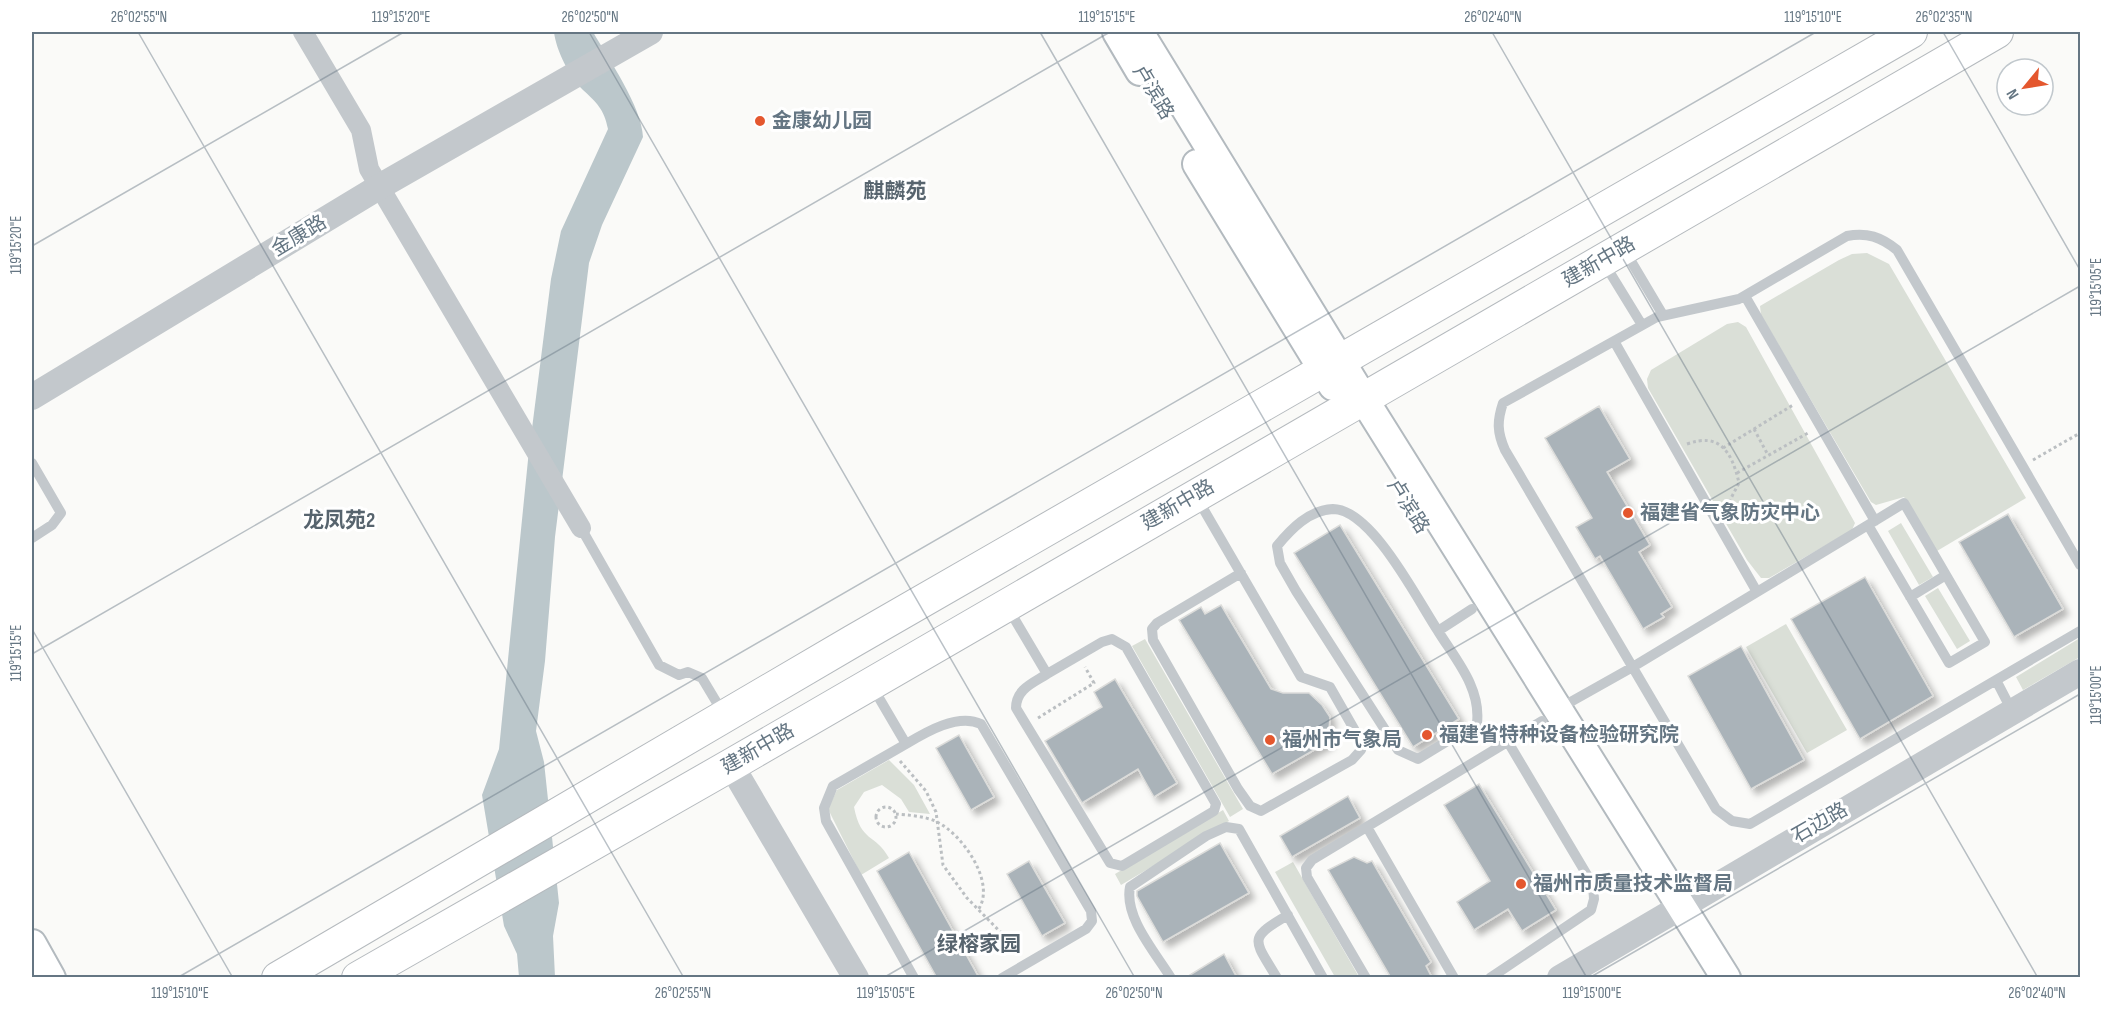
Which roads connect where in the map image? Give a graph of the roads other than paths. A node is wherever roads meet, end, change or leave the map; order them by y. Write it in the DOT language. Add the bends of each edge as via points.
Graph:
graph roads {
  1 [pos="303,32"];
  2 [pos="650,32"];
  3 [pos="1117,32"];
  4 [pos="1139,32"];
  5 [pos="1911,32"];
  6 [pos="1997,32"];
  7 [pos="379,187"];
  8 [pos="1613,254"];
  9 [pos="1745,296"];
  10 [pos="1663,315"];
  11 [pos="1642,325"];
  12 [pos="1614,341"];
  13 [pos="1332,367"];
  14 [pos="32,397"];
  15 [pos="1355,403"];
  16 [pos="32,463"];
  17 [pos="1196,495"];
  18 [pos="1871,523"];
  19 [pos="581,528"];
  20 [pos="32,538"];
  21 [pos="2080,565"];
  22 [pos="1240,573"];
  23 [pos="1946,575"];
  24 [pos="1757,592"];
  25 [pos="1910,597"];
  26 [pos="1006,605"];
  27 [pos="1472,609"];
  28 [pos="1438,631"];
  29 [pos="2080,631"];
  30 [pos="1631,668"];
  31 [pos="2080,672"];
  32 [pos="1047,674"];
  33 [pos="1996,680"];
  34 [pos="870,683"];
  35 [pos="2013,711"];
  36 [pos="1550,715"];
  37 [pos="724,716"];
  38 [pos="1508,742"];
  39 [pos="906,744"];
  40 [pos="731,765"];
  41 [pos="1367,827"];
  42 [pos="1671,910"];
  43 [pos="1288,915"];
  44 [pos="32,944"];
  45 [pos="51,978"];
  46 [pos="278,978"];
  47 [pos="358,978"];
  48 [pos="856,978"];
  49 [pos="914,978"];
  50 [pos="1002,978"];
  51 [pos="1171,978"];
  52 [pos="1277,978"];
  53 [pos="1323,978"];
  54 [pos="1366,978"];
  55 [pos="1454,978"];
  56 [pos="1490,978"];
  57 [pos="1560,978"];
  58 [pos="1702,978"];
  59 [pos="1726,978"];
  1 -- 7 [label="street" via="361,130 369,169"];
  2 -- 7 [label="street, 金康路"];
  3 -- 13 [label="main road, 卢滨路"];
  4 -- 13 [label="main road"];
  5 -- 13 [label="main road"];
  6 -- 8 [label="main road, 建新中路"];
  7 -- 14 [label="street, 金康路"];
  7 -- 19 [label="street"];
  8 -- 10 [label="lane"];
  8 -- 11 [label="lane"];
  8 -- 15 [label="main road, 建新中路"];
  9 -- 10 [label="lane"];
  9 -- 18 [label="lane"];
  9 -- 21 [label="lane" via="1847,236 1860,233 1885,240 1897,250"];
  10 -- 11 [label="lane"];
  11 -- 12 [label="lane"];
  12 -- 24 [label="lane"];
  12 -- 30 [label="lane" via="1503,403 1498,435"];
  13 -- 15 [label="main road, 卢滨路"];
  13 -- 37 [label="main road"];
  15 -- 17 [label="main road, 建新中路"];
  15 -- 27 [label="main road, 卢滨路"];
  15 -- 36 [label="main road"];
  16 -- 20 [label="lane" via="61,513 52,525"];
  17 -- 22 [label="lane"];
  17 -- 26 [label="main road, 建新中路"];
  18 -- 23 [label="lane" via="1904,503"];
  18 -- 24 [label="lane"];
  18 -- 25 [label="lane"];
  19 -- 37 [label="lane" via="658,666 679,675 688,672 702,678"];
  22 -- 22 [label="lane" via="1152,629 1153,640 1238,789 1250,807 1261,811 1352,760 1361,750 1358,736 1330,687 1301,677"];
  23 -- 25 [label="lane"];
  23 -- 25 [label="lane" via="1985,642 1949,663"];
  24 -- 30 [label="lane"];
  26 -- 32 [label="lane"];
  26 -- 34 [label="main road, 建新中路"];
  27 -- 28 [label="lane"];
  27 -- 36 [label="main road, 卢滨路"];
  28 -- 28 [label="lane" via="1385,549 1351,514 1335,509 1318,511 1291,530 1277,546 1280,563 1398,750 1418,759 1477,723 1476,693"];
  29 -- 33 [label="lane"];
  30 -- 33 [label="lane" via="1716,809 1732,821 1750,824"];
  30 -- 36 [label="lane"];
  31 -- 35 [label="street, 石边路"];
  32 -- 32 [label="lane" via="1112,639 1126,647 1216,804 1214,811 1122,866 1114,866 1016,708 1016,697"];
  33 -- 35 [label="lane"];
  34 -- 39 [label="lane"];
  34 -- 40 [label="main road, 建新中路"];
  35 -- 42 [label="street, 石边路"];
  36 -- 38 [label="lane"];
  36 -- 42 [label="main road, 卢滨路"];
  37 -- 46 [label="main road"];
  38 -- 41 [label="lane"];
  38 -- 56 [label="lane" via="1593,885 1594,899 1591,910"];
  39 -- 49 [label="lane" via="833,786 824,808 826,821"];
  39 -- 50 [label="lane" via="962,720 981,724 1091,911 1092,921 1086,929"];
  40 -- 47 [label="main road, 建新中路"];
  40 -- 48 [label="street"];
  41 -- 54 [label="lane" via="1312,860 1306,868 1307,877"];
  41 -- 55 [label="lane"];
  42 -- 57 [label="street, 石边路"];
  42 -- 58 [label="main road, 卢滨路"];
  42 -- 59 [label="main road"];
  43 -- 51 [label="lane" via="1239,829 1226,827 1206,836 1130,887 1127,900 1132,914"];
  43 -- 52 [label="lane" via="1258,936 1258,946"];
  43 -- 53 [label="lane"];
  44 -- 45 [label="main road"];
}
